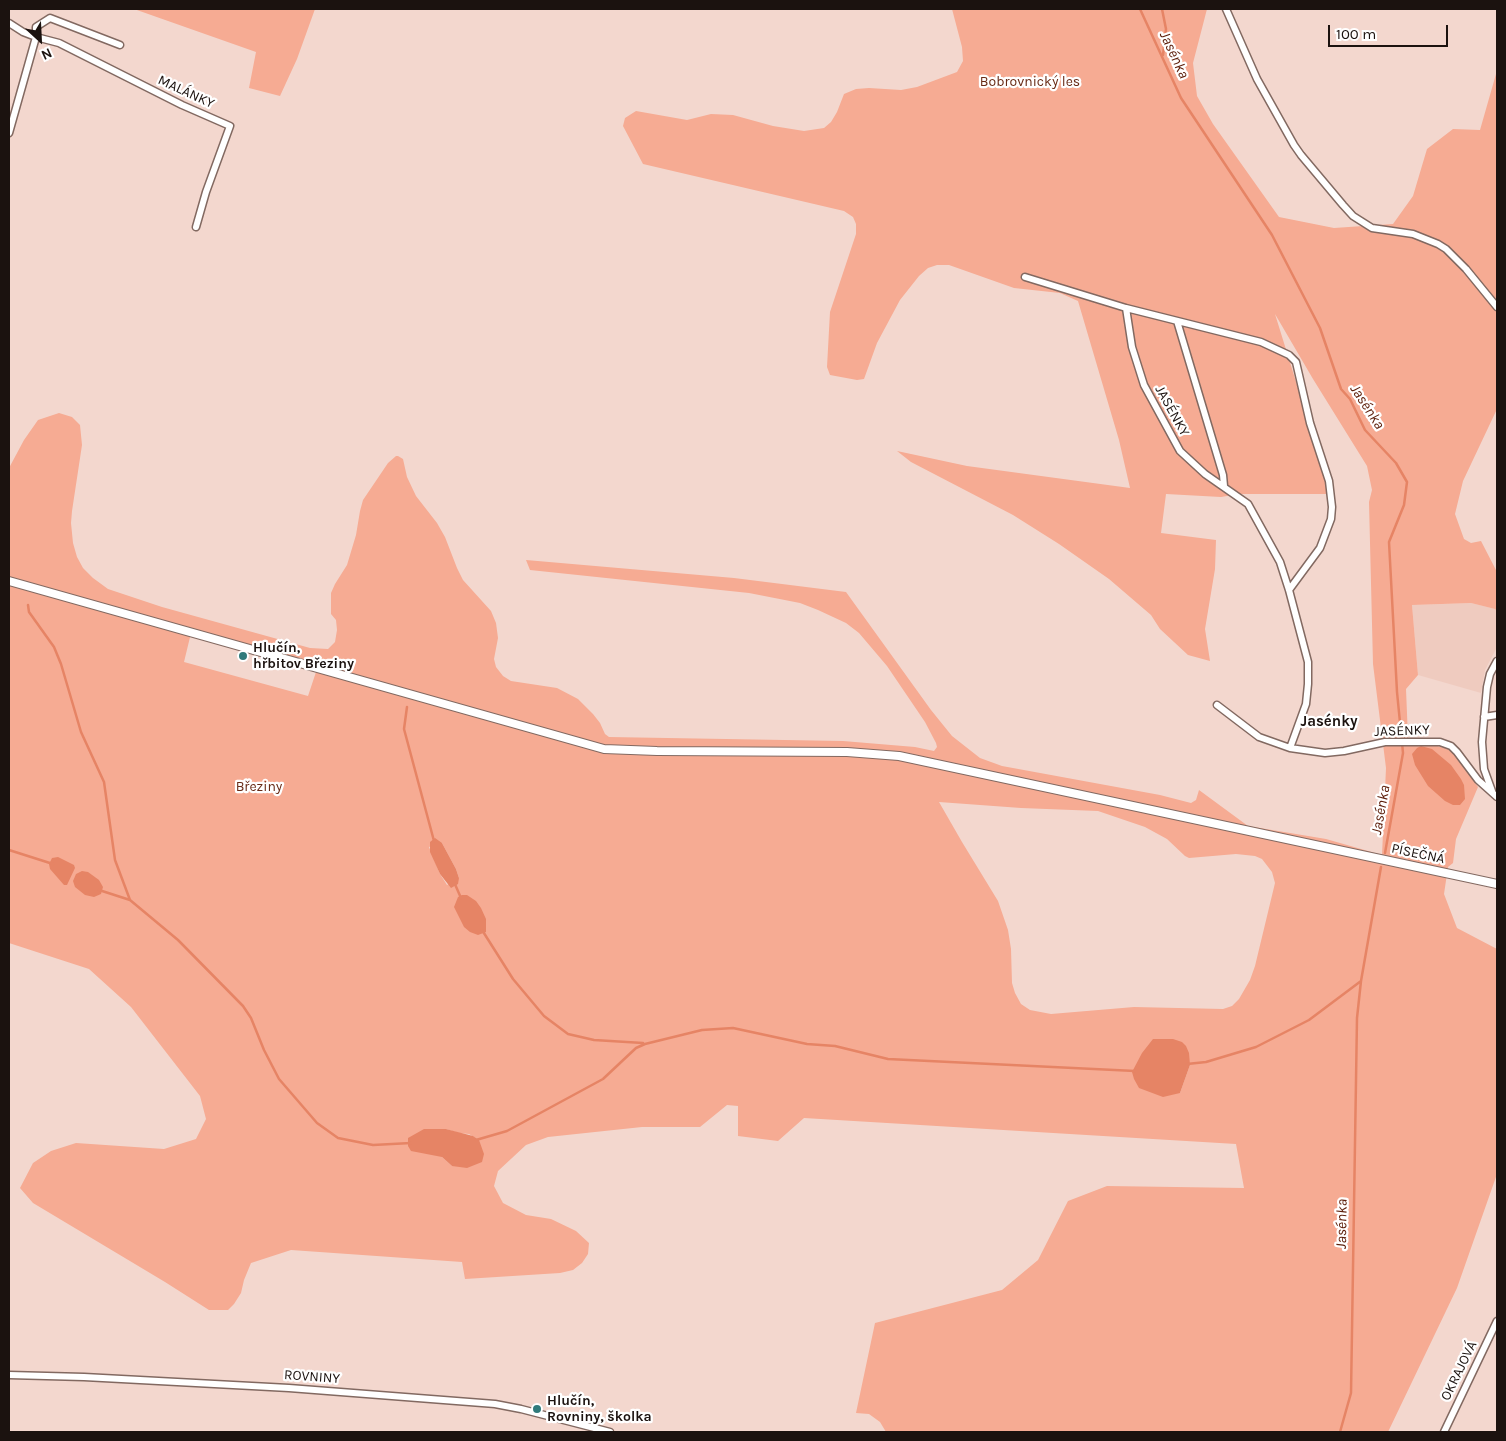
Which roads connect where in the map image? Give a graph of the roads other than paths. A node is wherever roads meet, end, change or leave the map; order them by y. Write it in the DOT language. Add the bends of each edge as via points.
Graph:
graph roads {
  1 [pos="1226,9"];
  2 [pos="9,23"];
  3 [pos="36,37"];
  4 [pos="120,44"];
  5 [pos="9,133"];
  6 [pos="196,227"];
  7 [pos="1026,277"];
  8 [pos="1497,307"];
  9 [pos="1126,308"];
  10 [pos="1177,321"];
  11 [pos="1224,486"];
  12 [pos="9,581"];
  13 [pos="1290,590"];
  14 [pos="1497,661"];
  15 [pos="1217,705"];
  16 [pos="1497,715"];
  17 [pos="1484,716"];
  18 [pos="1290,748"];
  19 [pos="1496,796"];
  20 [pos="1497,884"];
  21 [pos="1497,1321"];
  22 [pos="9,1375"];
  23 [pos="610,1432"];
  24 [pos="1444,1432"];
  1 -- 8 [label="street" via="1257,79 1294,145 1353,216 1372,228 1413,234 1446,249"];
  2 -- 3 [label="street, MALÁNKY"];
  3 -- 4 [label="street" via="36,27 50,18"];
  3 -- 5 [label="street"];
  3 -- 6 [label="street, MALÁNKY" via="59,43 230,126"];
  7 -- 9 [label="street"];
  9 -- 10 [label="street"];
  9 -- 11 [label="street, JASÉNKY" via="1132,347 1144,385 1180,451 1204,474"];
  10 -- 11 [label="street"];
  10 -- 13 [label="street" via="1261,342 1289,354 1296,362 1310,423 1329,481 1332,507 1320,548"];
  11 -- 13 [label="street, JASÉNKY" via="1248,504 1280,562"];
  12 -- 20 [label="street, PÍSEČNÁ" via="604,749 888,755"];
  13 -- 18 [label="street, JASÉNKY" via="1309,670 1306,704"];
  14 -- 17 [label="street, JASÉNKY" via="1490,674"];
  15 -- 18 [label="street, JASÉNKY" via="1259,737"];
  16 -- 17 [label="street"];
  17 -- 19 [label="street, JASÉNKY" via="1484,769"];
  18 -- 19 [label="street, JASÉNKY" via="1325,753 1385,742 1440,742 1451,746 1478,780"];
  21 -- 24 [label="street, OKRAJOVÁ"];
  22 -- 23 [label="street, ROVNINY" via="290,1388 495,1404"];
}
